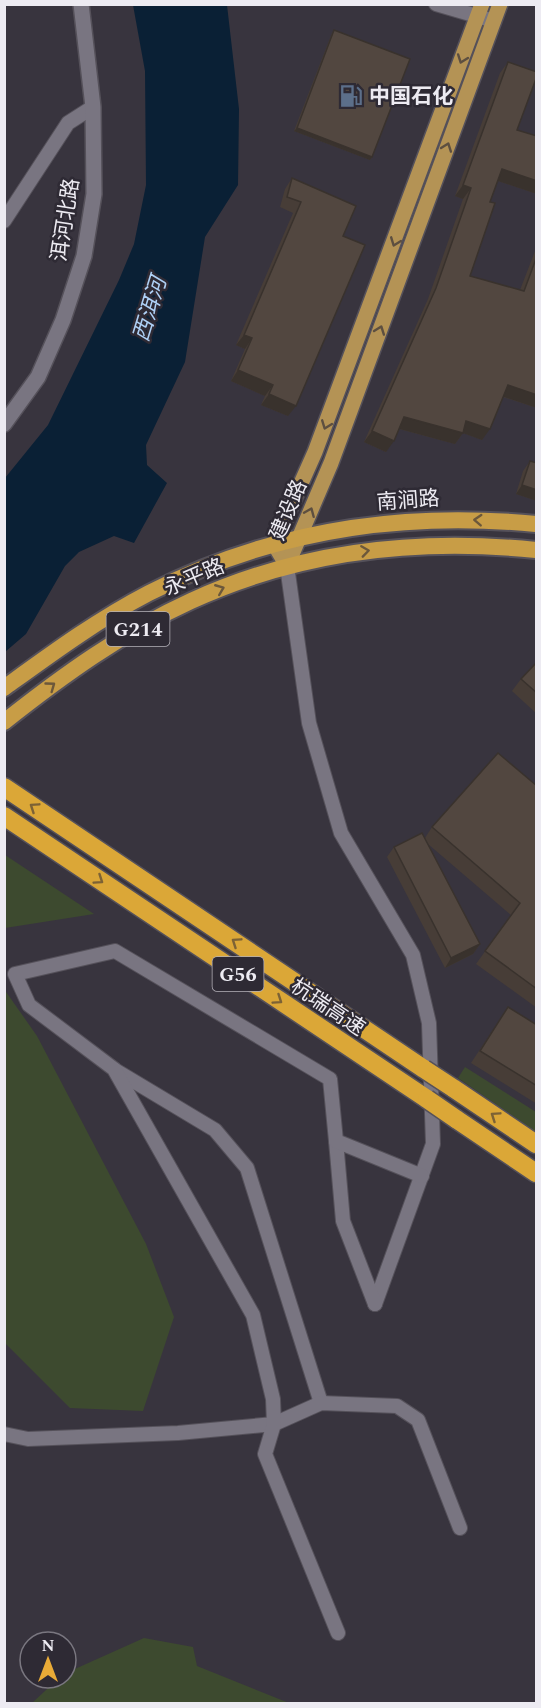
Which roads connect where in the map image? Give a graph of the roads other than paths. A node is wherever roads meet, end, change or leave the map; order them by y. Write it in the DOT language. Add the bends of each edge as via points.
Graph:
graph roads {
  1 [pos="81,4"];
  2 [pos="436,4"];
  3 [pos="500,4"];
  4 [pos="480,11"];
  5 [pos="494,21"];
  6 [pos="93,107"];
  7 [pos="4,221"];
  8 [pos="4,424"];
  9 [pos="537,525"];
  10 [pos="286,541"];
  11 [pos="537,550"];
  12 [pos="287,566"];
  13 [pos="4,688"];
  14 [pos="4,722"];
  15 [pos="4,787"];
  16 [pos="4,816"];
  17 [pos="114,1069"];
  18 [pos="336,1141"];
  19 [pos="537,1144"];
  20 [pos="537,1173"];
  21 [pos="422,1176"];
  22 [pos="321,1403"];
  23 [pos="274,1424"];
  24 [pos="4,1434"];
  25 [pos="460,1528"];
  26 [pos="338,1633"];
  1 -- 6 [label="street, 洱河北路"];
  2 -- 4 [label="street"];
  3 -- 5 [label="main road, 建设路"];
  4 -- 5 [label="street"];
  4 -- 10 [label="main road, 建设路, one-way" via="315,452"];
  10 -- 5 [label="main road, 建设路, one-way" via="331,463"];
  6 -- 7 [label="street" via="68,123"];
  6 -- 8 [label="street, 洱河北路" via="94,194 84,256 63,320 38,377"];
  9 -- 10 [label="highway, 南涧路 / G214, one-way" via="420,520 356,526"];
  10 -- 12 [label="main road, 建设路"];
  10 -- 12 [label="main road, 建设路"];
  10 -- 13 [label="highway, 永平路 / G214" via="214,564 147,594 69,641"];
  12 -- 11 [label="highway, G214, one-way" via="395,548 466,545"];
  14 -- 12 [label="highway, 永平路 / G214, one-way" via="78,667 159,617 223,588"];
  12 -- 21 [label="street" via="309,723 341,833 413,955 429,1023 433,1144"];
  19 -- 15 [label="highway, 杭瑞高速 / G56, one-way, bridge"];
  16 -- 20 [label="highway, 杭瑞高速 / G56, one-way, bridge"];
  17 -- 18 [label="street" via="29,1005 15,974 115,951 330,1079"];
  17 -- 22 [label="street" via="215,1130 247,1168"];
  17 -- 23 [label="street" via="253,1315 273,1399"];
  18 -- 21 [label="street"];
  18 -- 21 [label="street" via="343,1221 375,1304"];
  22 -- 23 [label="street"];
  22 -- 25 [label="street" via="397,1406 418,1420"];
  23 -- 24 [label="street" via="178,1433 28,1439"];
  23 -- 26 [label="street" via="265,1454"];
}
